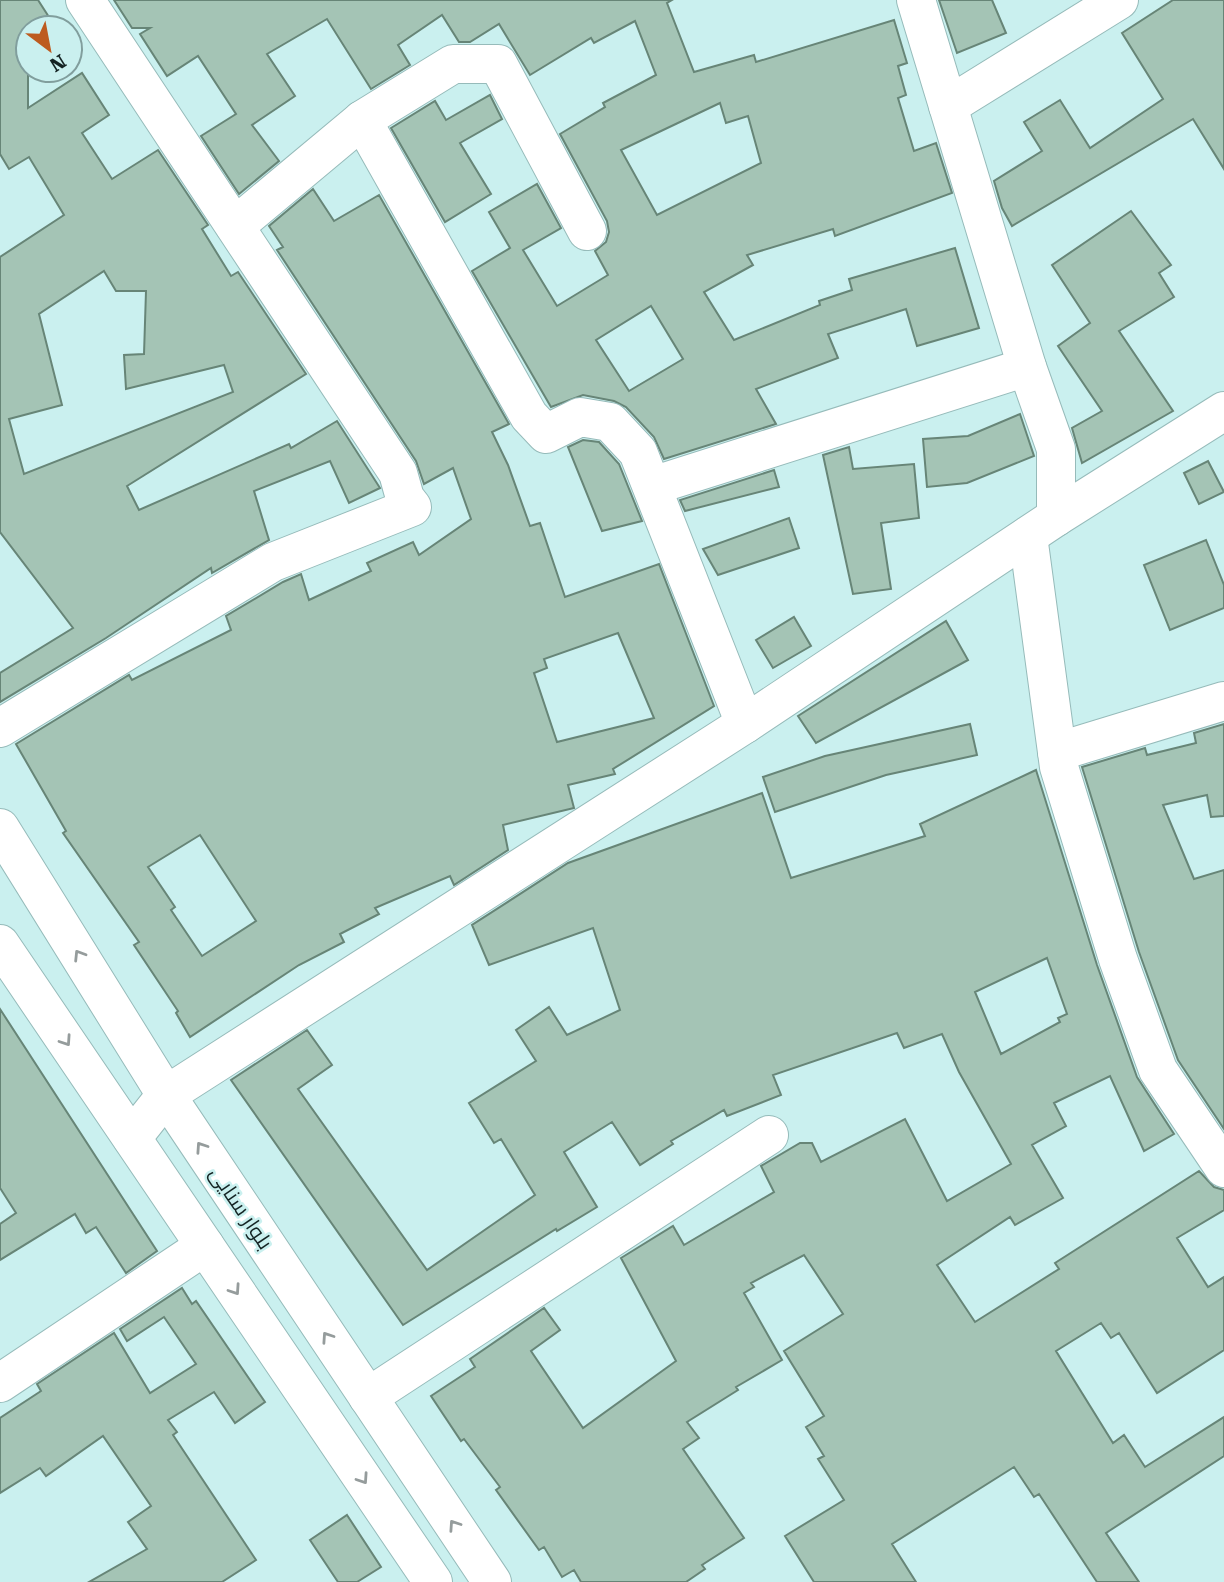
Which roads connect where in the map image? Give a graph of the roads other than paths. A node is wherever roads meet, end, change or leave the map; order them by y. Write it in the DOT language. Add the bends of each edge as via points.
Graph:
graph roads {
  1 [pos="85,0"];
  2 [pos="916,0"];
  3 [pos="1119,0"];
  4 [pos="948,106"];
  5 [pos="362,120"];
  6 [pos="235,226"];
  7 [pos="587,231"];
  8 [pos="1027,367"];
  9 [pos="1224,411"];
  10 [pos="652,486"];
  11 [pos="1042,526"];
  12 [pos="1224,701"];
  13 [pos="745,724"];
  14 [pos="0,728"];
  15 [pos="1057,752"];
  16 [pos="0,828"];
  17 [pos="0,944"];
  18 [pos="166,1095"];
  19 [pos="769,1135"];
  20 [pos="132,1138"];
  21 [pos="1224,1167"];
  22 [pos="205,1246"];
  23 [pos="0,1383"];
  24 [pos="368,1397"];
  25 [pos="433,1582"];
  26 [pos="492,1582"];
  1 -- 6 [label="street"];
  2 -- 4 [label="street"];
  3 -- 4 [label="street"];
  4 -- 8 [label="street"];
  5 -- 6 [label="street"];
  5 -- 7 [label="street" via="453,64 498,65"];
  5 -- 10 [label="street" via="529,416 547,434 580,417 611,422 638,452"];
  6 -- 14 [label="street" via="398,473 412,507 273,562"];
  8 -- 10 [label="street"];
  8 -- 11 [label="street" via="1056,449"];
  9 -- 11 [label="street"];
  10 -- 13 [label="street"];
  11 -- 13 [label="street"];
  11 -- 15 [label="street"];
  12 -- 15 [label="street"];
  13 -- 18 [label="street"];
  15 -- 21 [label="street" via="1118,959 1158,1070"];
  18 -- 16 [label="street, بلوار سنایی, one-way"];
  17 -- 20 [label="street, one-way"];
  18 -- 20 [label="street"];
  24 -- 18 [label="street, بلوار سنایی, one-way"];
  19 -- 24 [label="street"];
  20 -- 22 [label="street"];
  22 -- 23 [label="street"];
  22 -- 25 [label="street, one-way"];
  26 -- 24 [label="street, بلوار سنایی, one-way"];
}
